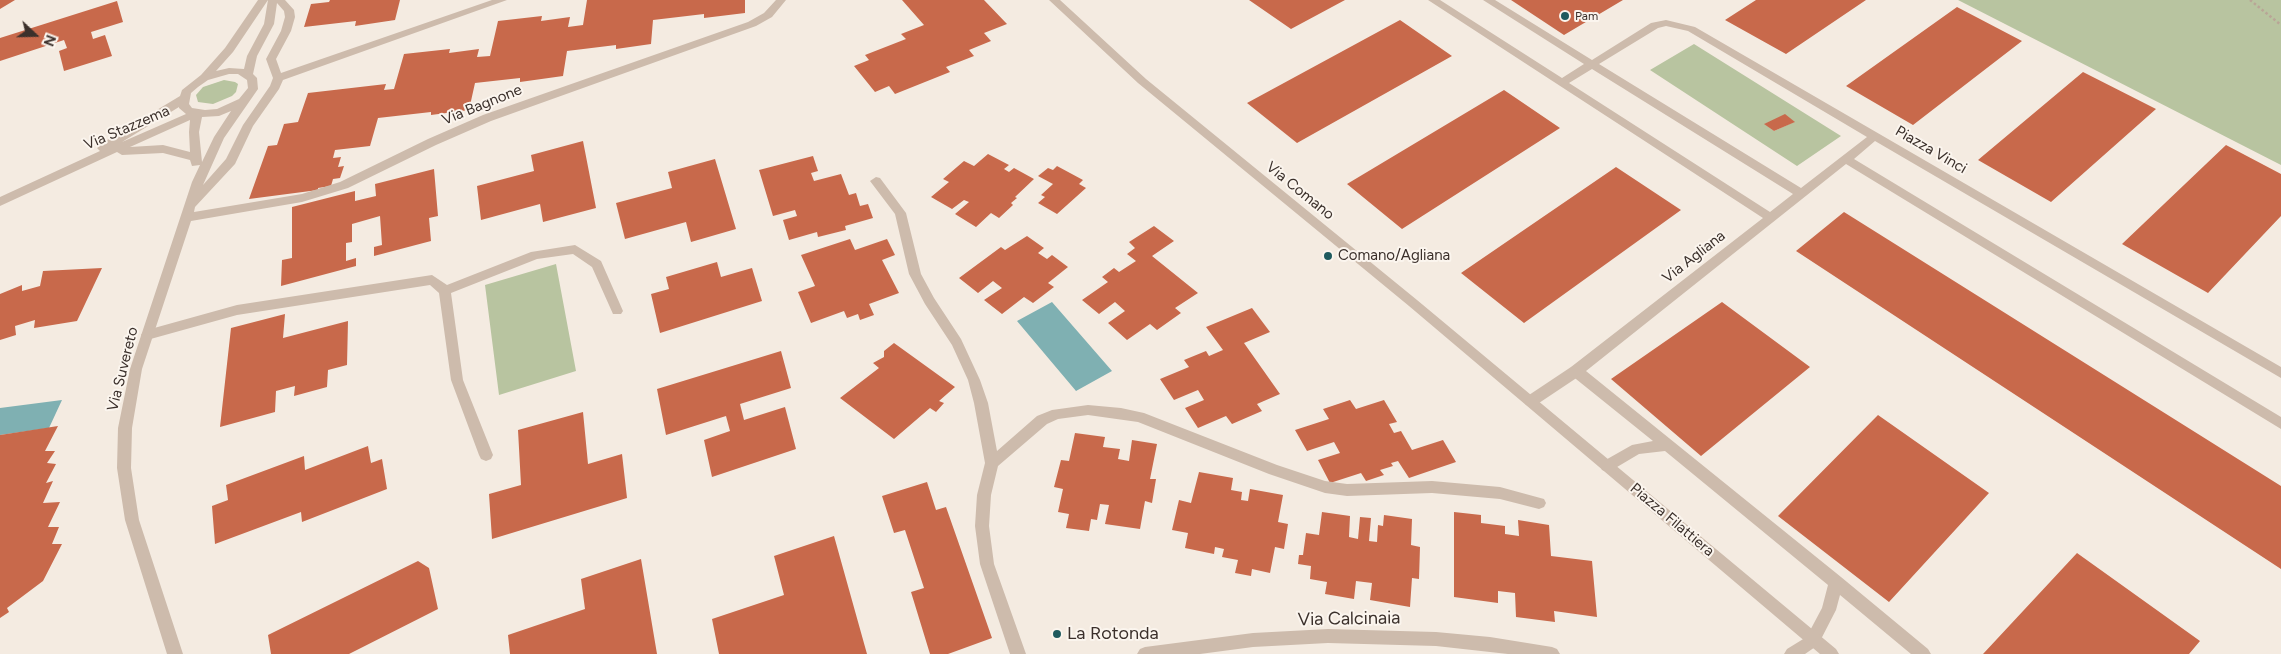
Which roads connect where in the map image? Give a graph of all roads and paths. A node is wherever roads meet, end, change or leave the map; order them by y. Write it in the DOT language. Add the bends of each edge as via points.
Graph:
graph roads {
  1 [pos="263,0"];
  2 [pos="273,0"];
  3 [pos="280,0"];
  4 [pos="502,0"];
  5 [pos="781,0"];
  6 [pos="1054,0"];
  7 [pos="1433,0"];
  8 [pos="1488,0"];
  9 [pos="2250,0"];
  10 [pos="2281,25"];
  11 [pos="1592,64"];
  12 [pos="248,74"];
  13 [pos="204,78"];
  14 [pos="278,78"];
  15 [pos="1562,84"];
  16 [pos="183,100"];
  17 [pos="243,101"];
  18 [pos="197,113"];
  19 [pos="1875,136"];
  20 [pos="107,153"];
  21 [pos="195,157"];
  22 [pos="1846,159"];
  23 [pos="69,169"];
  24 [pos="876,181"];
  25 [pos="198,182"];
  26 [pos="1801,194"];
  27 [pos="0,202"];
  28 [pos="189,211"];
  29 [pos="1771,218"];
  30 [pos="445,291"];
  31 [pos="617,311"];
  32 [pos="147,335"];
  33 [pos="1576,371"];
  34 [pos="2281,372"];
  35 [pos="1531,402"];
  36 [pos="2281,424"];
  37 [pos="1668,445"];
  38 [pos="486,455"];
  39 [pos="992,463"];
  40 [pos="1607,466"];
  41 [pos="1539,503"];
  42 [pos="1836,582"];
  43 [pos="1813,640"];
  44 [pos="175,654"];
  45 [pos="1018,654"];
  46 [pos="1145,654"];
  47 [pos="1552,654"];
  48 [pos="1792,654"];
  49 [pos="1830,654"];
  50 [pos="1923,654"];
  1 -- 13 [label="street" via="229,50"];
  2 -- 12 [label="street" via="269,24 252,56"];
  3 -- 14 [label="street" via="290,17 271,60"];
  4 -- 14 [label="street"];
  5 -- 28 [label="street, Via Bagnone" via="768,15 752,24 500,113 339,187 302,198"];
  6 -- 35 [label="street, Via Comano" via="1142,82"];
  7 -- 15 [label="street"];
  8 -- 11 [label="street"];
  9 -- 10 [label="path"];
  11 -- 15 [label="street, Piazza Vinci"];
  11 -- 19 [label="street, Piazza Vinci" via="1655,25 1682,26 1706,36"];
  11 -- 26 [label="street"];
  12 -- 13 [label="street" via="229,71"];
  12 -- 17 [label="street, Via Suvereto" via="254,84"];
  13 -- 16 [label="street, Via Stazzema" via="186,92"];
  14 -- 28 [label="street" via="269,97 248,125 231,161"];
  15 -- 29 [label="street"];
  16 -- 18 [label="street" via="189,111"];
  16 -- 23 [label="street, Via Stazzema"];
  17 -- 18 [label="street, Via Stazzema" via="218,112"];
  17 -- 25 [label="street, Via Suvereto" via="219,137"];
  18 -- 20 [label="street, Via Stazzema"];
  18 -- 21 [label="street, Via Suvereto"];
  19 -- 22 [label="street, Via Agliana"];
  19 -- 34 [label="street, Piazza Vinci"];
  20 -- 21 [label="street" via="163,149"];
  20 -- 23 [label="street, Via Stazzema"];
  21 -- 25 [label="street, Via Suvereto"];
  22 -- 26 [label="street, Via Agliana"];
  22 -- 36 [label="street"];
  23 -- 27 [label="street, Via Stazzema"];
  24 -- 39 [label="street" via="900,213 915,274 957,343 974,380"];
  25 -- 28 [label="street, Via Suvereto"];
  26 -- 29 [label="street, Via Agliana"];
  28 -- 32 [label="street, Via Suvereto"];
  29 -- 33 [label="street, Via Agliana"];
  30 -- 31 [label="street" via="535,255 575,249 597,264"];
  30 -- 32 [label="street" via="432,280 237,310"];
  30 -- 38 [label="street" via="457,380"];
  32 -- 44 [label="street, Via Suvereto" via="128,408 124,446 126,486 137,538"];
  33 -- 35 [label="street, Via Agliana"];
  33 -- 37 [label="street"];
  35 -- 40 [label="street, Piazza Filattiera"];
  37 -- 40 [label="street" via="1637,449"];
  37 -- 42 [label="street"];
  39 -- 41 [label="street" via="1042,420 1070,411 1105,411 1156,422 1325,487 1347,490 1432,487 1500,493"];
  39 -- 45 [label="street" via="984,495 984,546 987,564"];
  40 -- 43 [label="street, Piazza Filattiera"];
  42 -- 43 [label="street" via="1828,610"];
  42 -- 50 [label="street"];
  43 -- 48 [label="street"];
  43 -- 49 [label="street, Piazza Filattiera"];
  46 -- 47 [label="street, Via Calcinaia" via="1253,640 1328,636 1436,638"];
}
